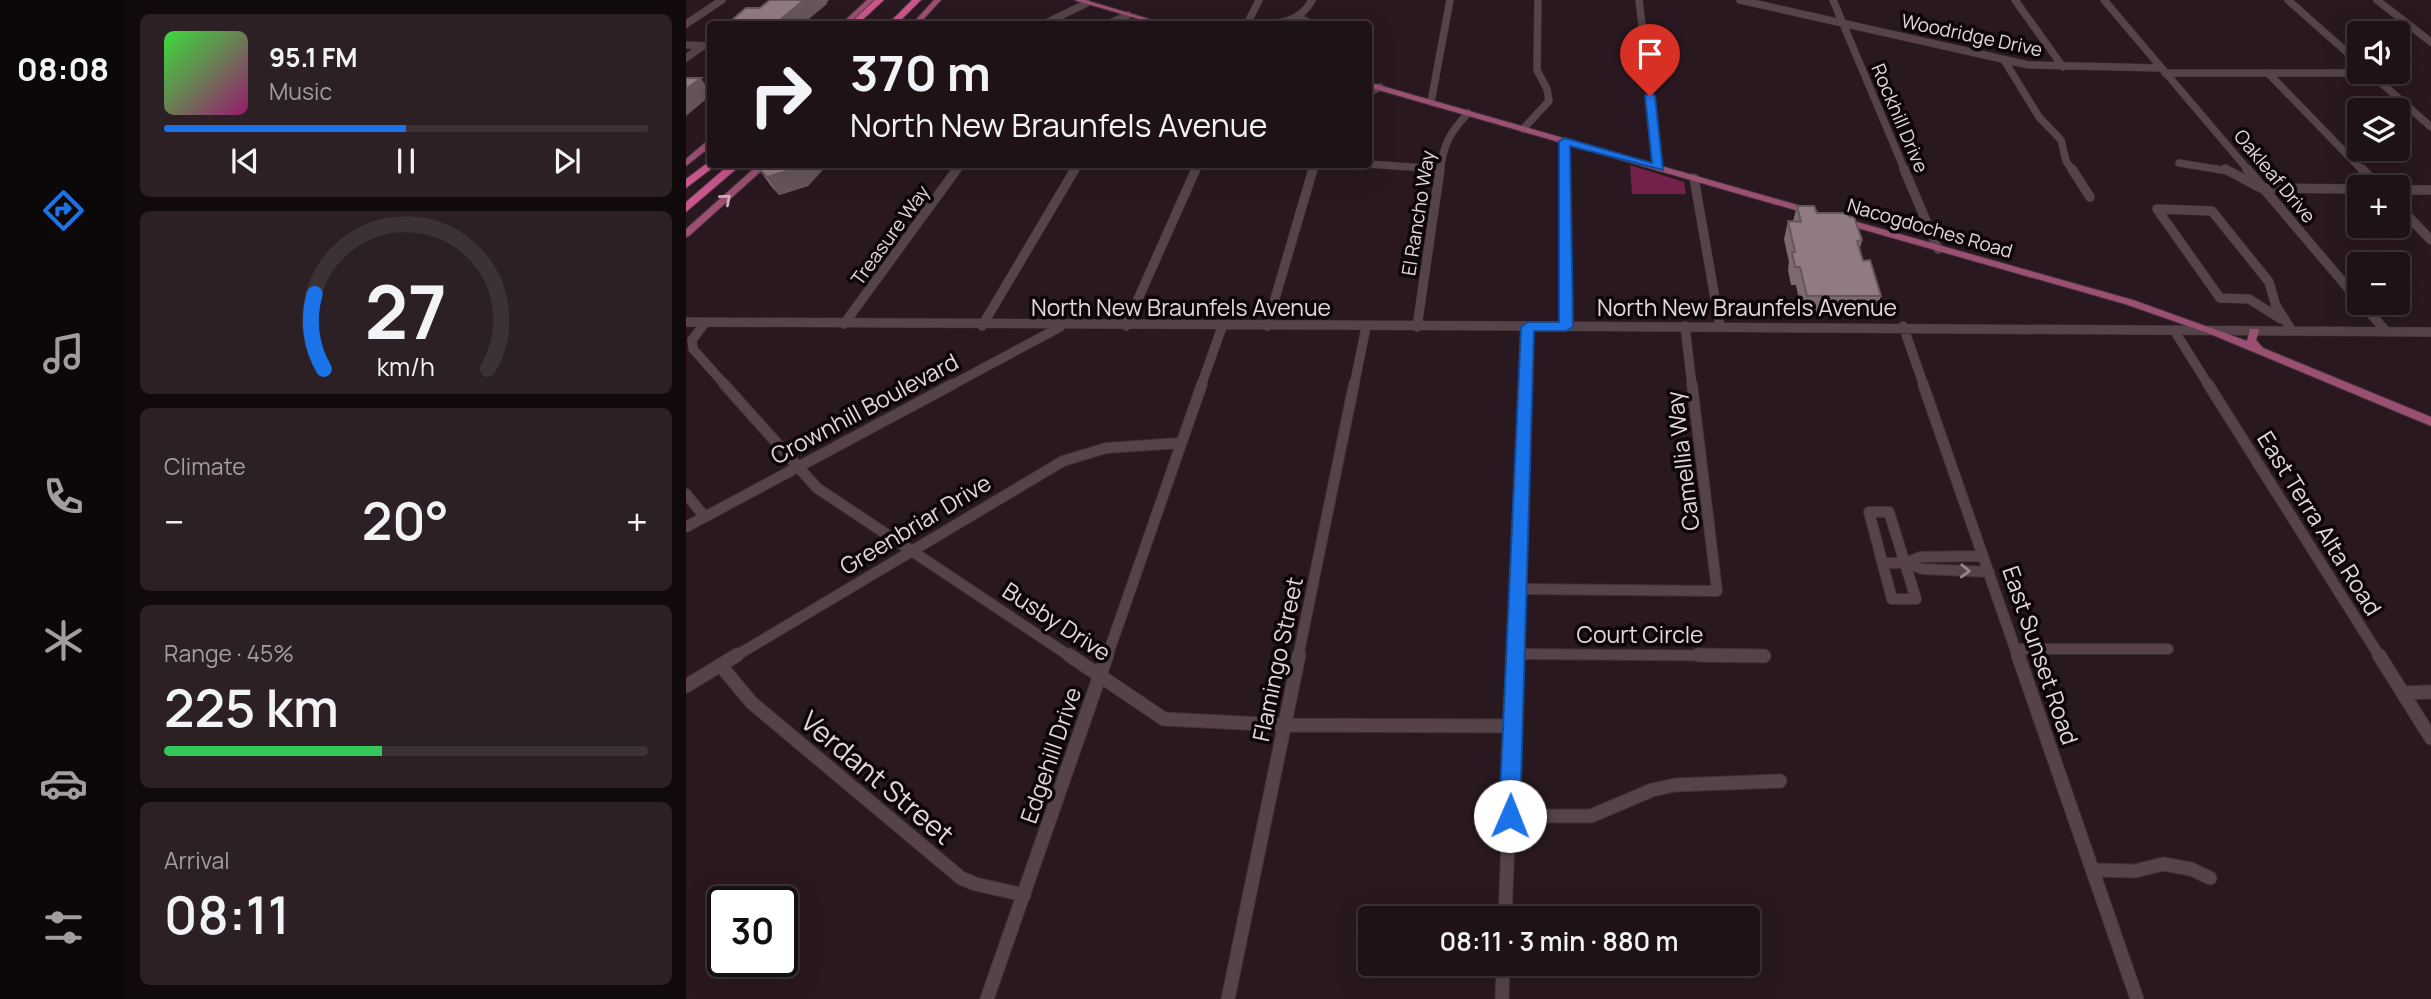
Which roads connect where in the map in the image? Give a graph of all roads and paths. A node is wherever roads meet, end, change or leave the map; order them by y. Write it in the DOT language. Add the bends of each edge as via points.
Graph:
graph roads {
  1 [pos="722,0"];
  2 [pos="871,0"];
  3 [pos="880,0"];
  4 [pos="893,0"];
  5 [pos="916,0"];
  6 [pos="938,0"];
  7 [pos="1077,0"];
  8 [pos="1259,0"];
  9 [pos="1312,0"];
  10 [pos="1450,0"];
  11 [pos="1538,0"];
  12 [pos="1639,0"];
  13 [pos="1740,0"];
  14 [pos="1833,0"];
  15 [pos="2015,0"];
  16 [pos="2104,0"];
  17 [pos="2288,0"];
  18 [pos="2377,0"];
  19 [pos="1087,3"];
  20 [pos="1128,15"];
  21 [pos="1299,18"];
  22 [pos="847,21"];
  23 [pos="856,21"];
  24 [pos="871,21"];
  25 [pos="895,21"];
  26 [pos="918,21"];
  27 [pos="1050,21"];
  28 [pos="1115,21"];
  29 [pos="1151,21"];
  30 [pos="1248,21"];
  31 [pos="1287,21"];
  32 [pos="1306,21"];
  33 [pos="686,24"];
  34 [pos="1844,24"];
  35 [pos="2431,42"];
  36 [pos="686,45"];
  37 [pos="707,46"];
  38 [pos="2347,53"];
  39 [pos="686,58"];
  40 [pos="2004,60"];
  41 [pos="2063,67"];
  42 [pos="2163,70"];
  43 [pos="2347,72"];
  44 [pos="2268,73"];
  45 [pos="2383,84"];
  46 [pos="1372,85"];
  47 [pos="1380,87"];
  48 [pos="1372,91"];
  49 [pos="1430,102"];
  50 [pos="1468,113"];
  51 [pos="2431,127"];
  52 [pos="1523,129"];
  53 [pos="1565,141"];
  54 [pos="707,146"];
  55 [pos="686,163"];
  56 [pos="2179,163"];
  57 [pos="1372,164"];
  58 [pos="707,167"];
  59 [pos="732,168"];
  60 [pos="760,168"];
  61 [pos="958,168"];
  62 [pos="1076,168"];
  63 [pos="1196,168"];
  64 [pos="1314,168"];
  65 [pos="1659,168"];
  66 [pos="1439,169"];
  67 [pos="2367,175"];
  68 [pos="1694,178"];
  69 [pos="686,185"];
  70 [pos="2261,188"];
  71 [pos="2347,189"];
  72 [pos="2410,190"];
  73 [pos="2431,190"];
  74 [pos="2090,197"];
  75 [pos="686,208"];
  76 [pos="1820,215"];
  77 [pos="1832,218"];
  78 [pos="2410,218"];
  79 [pos="686,234"];
  80 [pos="2431,240"];
  81 [pos="1938,249"];
  82 [pos="2347,287"];
  83 [pos="2372,315"];
  84 [pos="2284,321"];
  85 [pos="686,322"];
  86 [pos="705,323"];
  87 [pos="844,324"];
  88 [pos="982,326"];
  89 [pos="1062,326"];
  90 [pos="1126,326"];
  91 [pos="1267,326"];
  92 [pos="1685,326"];
  93 [pos="1903,326"];
  94 [pos="1222,327"];
  95 [pos="1366,327"];
  96 [pos="1417,327"];
  97 [pos="1528,327"];
  98 [pos="1566,327"];
  99 [pos="1720,327"];
  100 [pos="2174,330"];
  101 [pos="2212,331"];
  102 [pos="2254,331"];
  103 [pos="2292,331"];
  104 [pos="2387,332"];
  105 [pos="2431,332"];
  106 [pos="2259,351"];
  107 [pos="2431,422"];
  108 [pos="1180,443"];
  109 [pos="797,467"];
  110 [pos="686,495"];
  111 [pos="705,517"];
  112 [pos="686,527"];
  113 [pos="1896,532"];
  114 [pos="1874,533"];
  115 [pos="910,551"];
  116 [pos="1983,556"];
  117 [pos="1938,557"];
  118 [pos="1883,563"];
  119 [pos="1906,563"];
  120 [pos="1941,570"];
  121 [pos="1989,572"];
  122 [pos="1518,589"];
  123 [pos="2016,649"];
  124 [pos="2168,649"];
  125 [pos="1516,654"];
  126 [pos="1764,656"];
  127 [pos="720,665"];
  128 [pos="1100,674"];
  129 [pos="686,686"];
  130 [pos="2431,692"];
  131 [pos="2403,693"];
  132 [pos="1284,725"];
  133 [pos="1512,726"];
  134 [pos="2431,738"];
  135 [pos="1780,781"];
  136 [pos="1510,816"];
  137 [pos="2093,870"];
  138 [pos="2210,878"];
  139 [pos="1024,895"];
  140 [pos="1506,906"];
  141 [pos="1503,976"];
  142 [pos="987,999"];
  143 [pos="1228,999"];
  144 [pos="1502,999"];
  145 [pos="2137,999"];
  1 -- 33 [label="street"];
  2 -- 22 [label="main road"];
  3 -- 23 [label="highway"];
  4 -- 24 [label="highway"];
  5 -- 25 [label="highway"];
  6 -- 26 [label="main road"];
  7 -- 19 [label="main road"];
  8 -- 30 [label="street"];
  9 -- 21 [label="street"];
  10 -- 49 [label="street"];
  11 -- 52 [label="street" via="1537,70 1549,101"];
  12 -- 65 [label="street"];
  13 -- 34 [label="street, Woodridge Drive"];
  14 -- 34 [label="street, Rockhill Drive"];
  15 -- 41 [label="street"];
  16 -- 42 [label="street, Oakleaf Drive"];
  17 -- 38 [label="street"];
  18 -- 35 [label="street"];
  19 -- 20 [label="main road"];
  19 -- 27 [label="street"];
  20 -- 28 [label="street"];
  20 -- 29 [label="main road"];
  21 -- 31 [label="street"];
  21 -- 32 [label="street"];
  34 -- 40 [label="street, Woodridge Drive"];
  34 -- 81 [label="street, Rockhill Drive"];
  36 -- 37 [label="street"];
  37 -- 39 [label="street"];
  40 -- 41 [label="street, Woodridge Drive"];
  40 -- 74 [label="street" via="2039,117 2058,135 2066,160"];
  41 -- 42 [label="street, Woodridge Drive"];
  42 -- 44 [label="street, Woodridge Drive"];
  42 -- 70 [label="street, Oakleaf Drive"];
  43 -- 44 [label="street, Woodridge Drive"];
  44 -- 67 [label="street"];
  45 -- 51 [label="street"];
  46 -- 47 [label="main road, Nacogdoches Road"];
  47 -- 48 [label="street"];
  47 -- 49 [label="main road, Nacogdoches Road"];
  49 -- 50 [label="main road, Nacogdoches Road"];
  50 -- 52 [label="main road, Nacogdoches Road"];
  50 -- 66 [label="street, El Rancho Way" via="1445,141"];
  52 -- 53 [label="main road, Nacogdoches Road"];
  53 -- 65 [label="main road, Nacogdoches Road"];
  53 -- 98 [label="street"];
  54 -- 55 [label="main road"];
  56 -- 70 [label="street" via="2224,169"];
  57 -- 66 [label="street"];
  58 -- 69 [label="highway"];
  59 -- 75 [label="highway"];
  79 -- 60 [label="main road, one-way"];
  61 -- 87 [label="street, Treasure Way"];
  62 -- 88 [label="street"];
  63 -- 90 [label="street"];
  64 -- 91 [label="street"];
  65 -- 68 [label="main road, Nacogdoches Road"];
  66 -- 96 [label="street, El Rancho Way"];
  68 -- 76 [label="main road, Nacogdoches Road"];
  68 -- 99 [label="street"];
  70 -- 71 [label="street"];
  70 -- 82 [label="street, Oakleaf Drive"];
  72 -- 73 [label="street"];
  77 -- 81 [label="main road, Nacogdoches Road"];
  78 -- 80 [label="street"];
  81 -- 101 [label="main road, Nacogdoches Road" via="2129,302"];
  83 -- 104 [label="street, Oakleaf Drive"];
  84 -- 84 [label="street" via="2269,282 2212,211 2157,209 2220,298 2249,299"];
  84 -- 103 [label="street"];
  85 -- 86 [label="street, North New Braunfels Avenue"];
  86 -- 87 [label="street, North New Braunfels Avenue"];
  86 -- 109 [label="street, Busby Drive" via="692,340 693,349"];
  87 -- 88 [label="street, North New Braunfels Avenue"];
  88 -- 89 [label="street, North New Braunfels Avenue"];
  89 -- 90 [label="street, North New Braunfels Avenue"];
  89 -- 109 [label="street, Crownhill Boulevard"];
  90 -- 94 [label="street, North New Braunfels Avenue"];
  91 -- 94 [label="street, North New Braunfels Avenue"];
  91 -- 95 [label="street, North New Braunfels Avenue"];
  92 -- 98 [label="street, North New Braunfels Avenue"];
  92 -- 99 [label="street, North New Braunfels Avenue"];
  92 -- 122 [label="street, Camellia Way" via="1717,591"];
  93 -- 99 [label="street, North New Braunfels Avenue"];
  93 -- 100 [label="street, North New Braunfels Avenue"];
  93 -- 116 [label="street, East Sunset Road"];
  94 -- 108 [label="street, Edgehill Drive"];
  95 -- 96 [label="street, North New Braunfels Avenue"];
  95 -- 132 [label="street, Flamingo Street"];
  96 -- 97 [label="street, North New Braunfels Avenue"];
  97 -- 98 [label="street, North New Braunfels Avenue"];
  97 -- 122 [label="street"];
  100 -- 101 [label="street, North New Braunfels Avenue"];
  100 -- 131 [label="street, East Terra Alta Road"];
  101 -- 102 [label="street, North New Braunfels Avenue"];
  101 -- 106 [label="main road, Nacogdoches Road"];
  102 -- 103 [label="street, North New Braunfels Avenue"];
  102 -- 106 [label="main road" via="2251,340"];
  103 -- 104 [label="street, North New Braunfels Avenue"];
  104 -- 105 [label="street, North New Braunfels Avenue"];
  106 -- 107 [label="main road, Nacogdoches Road"];
  108 -- 115 [label="street, Greenbriar Drive" via="1083,452"];
  108 -- 128 [label="street, Edgehill Drive"];
  109 -- 111 [label="street, Crownhill Boulevard"];
  109 -- 115 [label="street, Busby Drive" via="817,488"];
  110 -- 111 [label="street"];
  111 -- 112 [label="street, Crownhill Boulevard"];
  113 -- 114 [label="street"];
  113 -- 114 [label="street" via="1889,512 1869,512"];
  113 -- 119 [label="street"];
  114 -- 118 [label="street"];
  115 -- 127 [label="street, Greenbriar Drive"];
  115 -- 128 [label="street, Busby Drive"];
  116 -- 117 [label="street"];
  116 -- 121 [label="street, East Sunset Road"];
  117 -- 119 [label="street"];
  117 -- 120 [label="street"];
  118 -- 119 [label="street"];
  118 -- 119 [label="street" via="1892,599 1916,599"];
  119 -- 120 [label="street"];
  120 -- 121 [label="street, one-way"];
  121 -- 123 [label="street, East Sunset Road"];
  122 -- 125 [label="street"];
  123 -- 124 [label="street"];
  123 -- 137 [label="street, East Sunset Road"];
  125 -- 126 [label="street, Court Circle"];
  125 -- 133 [label="street"];
  127 -- 129 [label="street, Greenbriar Drive"];
  127 -- 139 [label="street, Verdant Street" via="752,704 961,878"];
  128 -- 132 [label="street, Busby Drive" via="1164,719"];
  128 -- 139 [label="street, Edgehill Drive"];
  130 -- 131 [label="street"];
  131 -- 134 [label="street, East Terra Alta Road"];
  132 -- 133 [label="street, Busby Drive"];
  132 -- 143 [label="street, Flamingo Street"];
  133 -- 136 [label="street"];
  135 -- 136 [label="street" via="1658,788 1591,816"];
  136 -- 140 [label="street"];
  137 -- 138 [label="street" via="2135,871 2163,864"];
  137 -- 145 [label="street, East Sunset Road"];
  139 -- 142 [label="street, Edgehill Drive"];
  141 -- 144 [label="street"];
}
